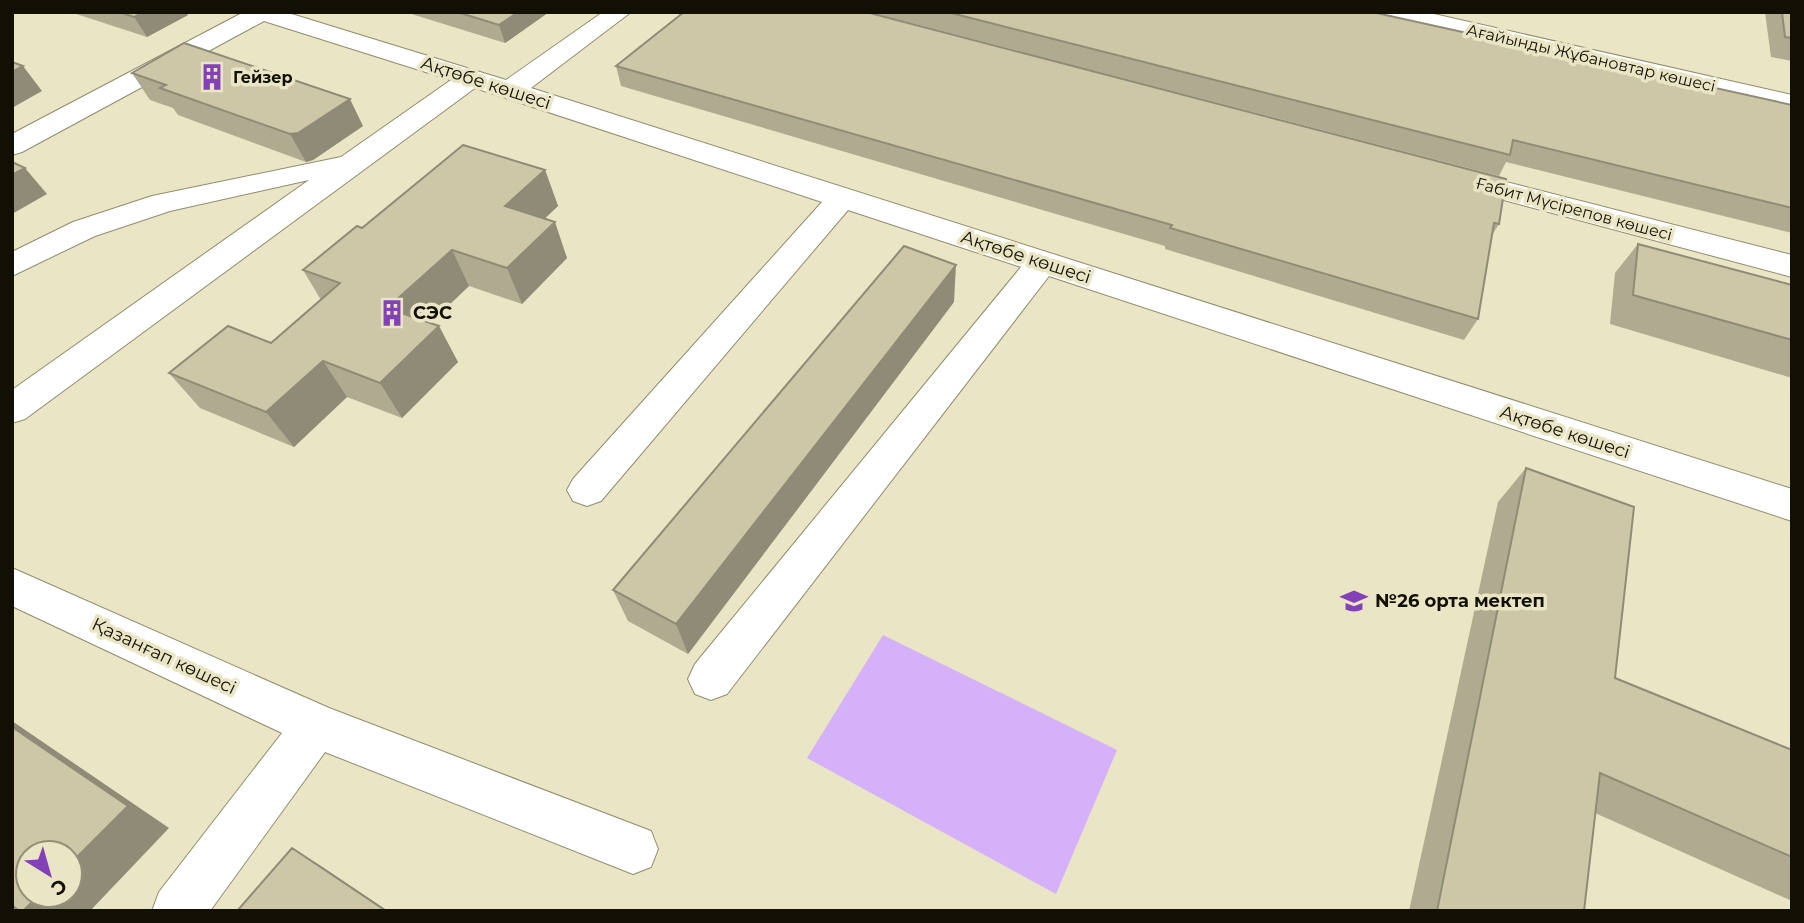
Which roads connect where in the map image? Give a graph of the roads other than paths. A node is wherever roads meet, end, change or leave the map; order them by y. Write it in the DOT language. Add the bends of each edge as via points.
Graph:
graph roads {
  1 [pos="619,12"];
  2 [pos="1391,12"];
  3 [pos="260,13"];
  4 [pos="471,78"];
  5 [pos="510,90"];
  6 [pos="1792,103"];
  7 [pos="12,146"];
  8 [pos="351,162"];
  9 [pos="1430,171"];
  10 [pos="842,198"];
  11 [pos="1043,262"];
  12 [pos="12,265"];
  13 [pos="1792,266"];
  14 [pos="12,409"];
  15 [pos="587,490"];
  16 [pos="1792,505"];
  17 [pos="12,586"];
  18 [pos="711,679"];
  19 [pos="316,726"];
  20 [pos="633,849"];
  21 [pos="178,911"];
  1 -- 5 [label="street"];
  2 -- 6 [label="street, Ағайынды Жұбановтар көшесі"];
  3 -- 4 [label="street, Ақтөбе көшесі"];
  3 -- 7 [label="street"];
  4 -- 5 [label="street, Ақтөбе көшесі"];
  4 -- 8 [label="street"];
  5 -- 10 [label="street, Ақтөбе көшесі"];
  8 -- 12 [label="street" via="163,203 83,229"];
  8 -- 14 [label="street"];
  9 -- 13 [label="street, Ғабит Мүсірепов көшесі"];
  10 -- 11 [label="street, Ақтөбе көшесі"];
  10 -- 15 [label="street"];
  11 -- 16 [label="street, Ақтөбе көшесі"];
  11 -- 18 [label="street"];
  17 -- 19 [label="street, Қазанғап көшесі"];
  19 -- 20 [label="street, Қазанғап көшесі"];
  19 -- 21 [label="street"];
}
